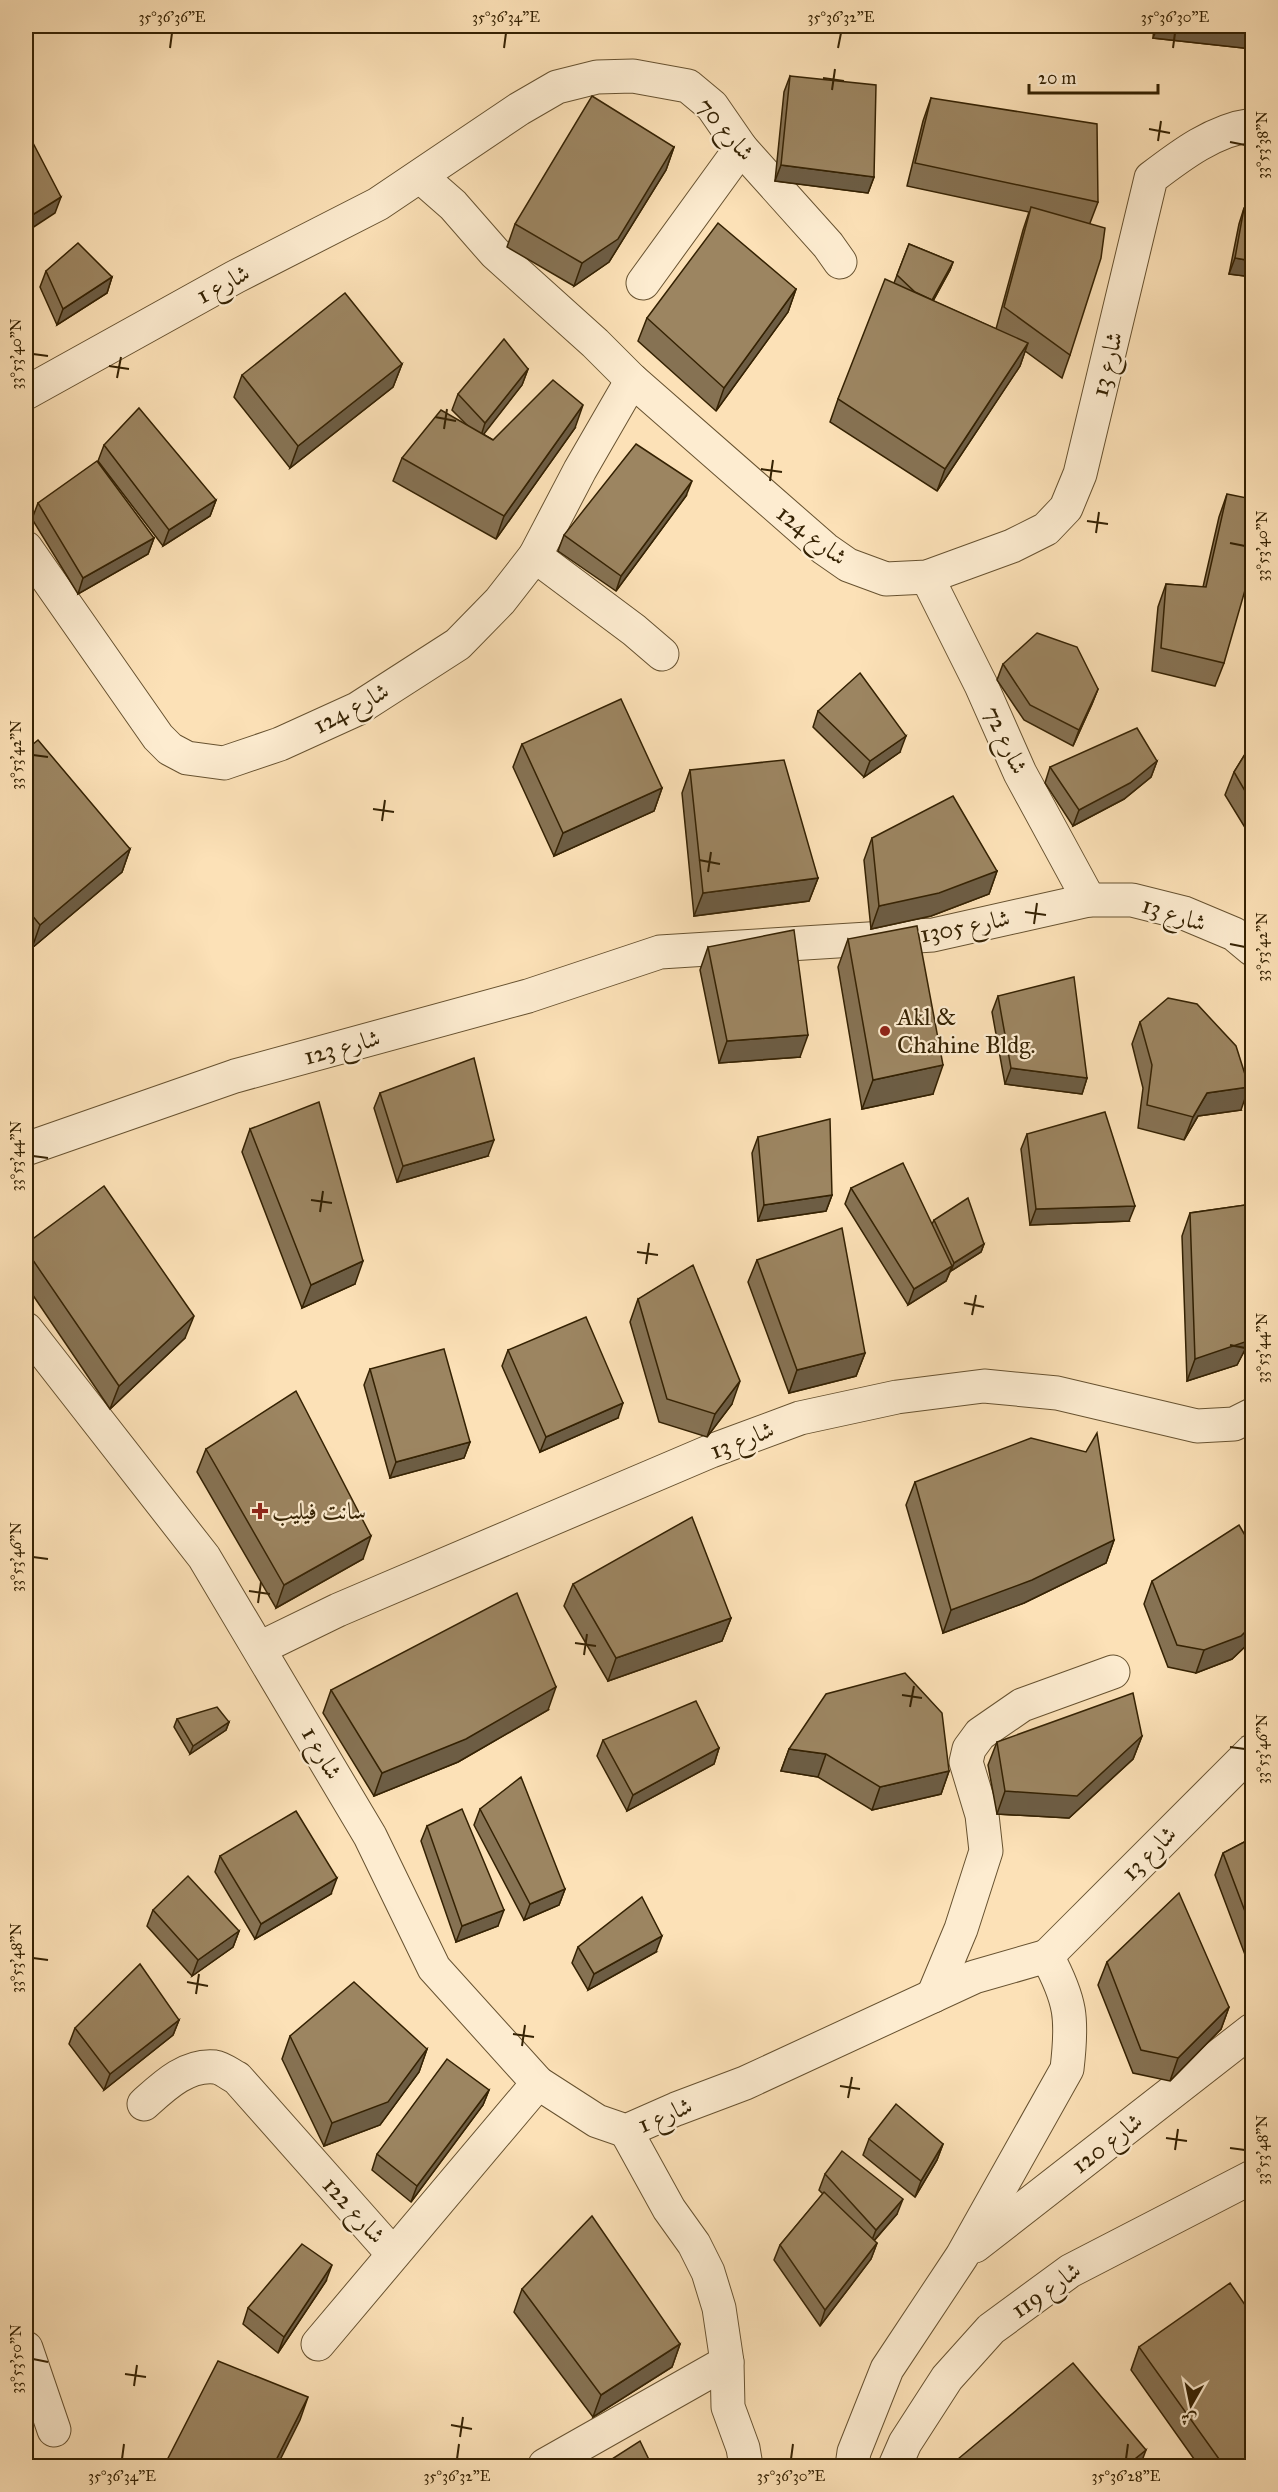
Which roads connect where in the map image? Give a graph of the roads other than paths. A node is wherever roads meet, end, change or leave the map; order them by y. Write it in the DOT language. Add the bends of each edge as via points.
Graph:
graph roads {
  1 [pos="1252,125"];
  2 [pos="741,148"];
  3 [pos="421,177"];
  4 [pos="840,262"];
  5 [pos="644,283"];
  6 [pos="632,380"];
  7 [pos="26,393"];
  8 [pos="26,548"];
  9 [pos="534,556"];
  10 [pos="927,577"];
  11 [pos="662,654"];
  12 [pos="1089,900"];
  13 [pos="1252,949"];
  14 [pos="660,952"];
  15 [pos="26,1149"];
  16 [pos="26,1329"];
  17 [pos="1252,1415"];
  18 [pos="261,1648"];
  19 [pos="1113,1672"];
  20 [pos="1251,1751"];
  21 [pos="1047,1956"];
  22 [pos="933,1996"];
  23 [pos="1252,2030"];
  24 [pos="538,2083"];
  25 [pos="144,2104"];
  26 [pos="627,2131"];
  27 [pos="1252,2177"];
  28 [pos="393,2254"];
  29 [pos="962,2256"];
  30 [pos="318,2344"];
  31 [pos="26,2348"];
  32 [pos="727,2362"];
  33 [pos="54,2430"];
  34 [pos="545,2465"];
  35 [pos="746,2466"];
  36 [pos="852,2466"];
  37 [pos="895,2466"];
  1 -- 10 [label="street, شارع 13" via="1240,126 1187,150 1151,178 1080,474 1066,508 1046,529 1012,546"];
  2 -- 3 [label="street, شارع 70" via="712,106 688,86 633,76 597,77 557,87"];
  2 -- 4 [label="street, شارع 70"];
  2 -- 5 [label="street"];
  3 -- 6 [label="street, شارع 124" via="453,205 495,253"];
  3 -- 7 [label="street, شارع 1" via="378,204 235,277"];
  6 -- 9 [label="street, شارع 124"];
  6 -- 10 [label="street, شارع 124" via="848,566 886,579"];
  8 -- 9 [label="street, شارع 124" via="158,737 187,758 224,763 280,744 357,709 458,644 500,601"];
  9 -- 11 [label="street"];
  10 -- 12 [label="street, شارع 72" via="1020,773"];
  12 -- 13 [label="street, شارع 13" via="1132,900 1184,913 1234,934"];
  12 -- 14 [label="street, شارع 1305" via="933,935"];
  14 -- 15 [label="street, شارع 123" via="528,996 235,1076"];
  16 -- 18 [label="street, شارع 1" via="204,1557"];
  17 -- 18 [label="street, شارع 13" via="1234,1424 1197,1426 1057,1393 984,1386 897,1397 800,1418 711,1451 338,1610"];
  18 -- 24 [label="street, شارع 1" via="370,1836 434,1968"];
  19 -- 22 [label="street" via="1022,1705 980,1734 969,1749 966,1762 982,1815 986,1851 961,1929"];
  20 -- 21 [label="street, شارع 13"];
  21 -- 22 [label="street, شارع 1" via="974,1977"];
  21 -- 29 [label="street" via="1064,1988 1069,2008 1067,2069"];
  22 -- 26 [label="street, شارع 1" via="745,2083"];
  23 -- 29 [label="street, شارع 120"];
  24 -- 26 [label="street, شارع 1" via="597,2121"];
  24 -- 28 [label="street, شارع 122"];
  25 -- 28 [label="street, شارع 122" via="189,2070 216,2067 237,2078"];
  26 -- 32 [label="street" via="708,2272 719,2308"];
  27 -- 37 [label="street, شارع 119" via="1070,2271 991,2329 948,2378 905,2443"];
  28 -- 30 [label="street"];
  29 -- 36 [label="street" via="887,2369"];
  31 -- 33 [label="street"];
  32 -- 34 [label="street"];
  32 -- 35 [label="street" via="728,2407"];
}
